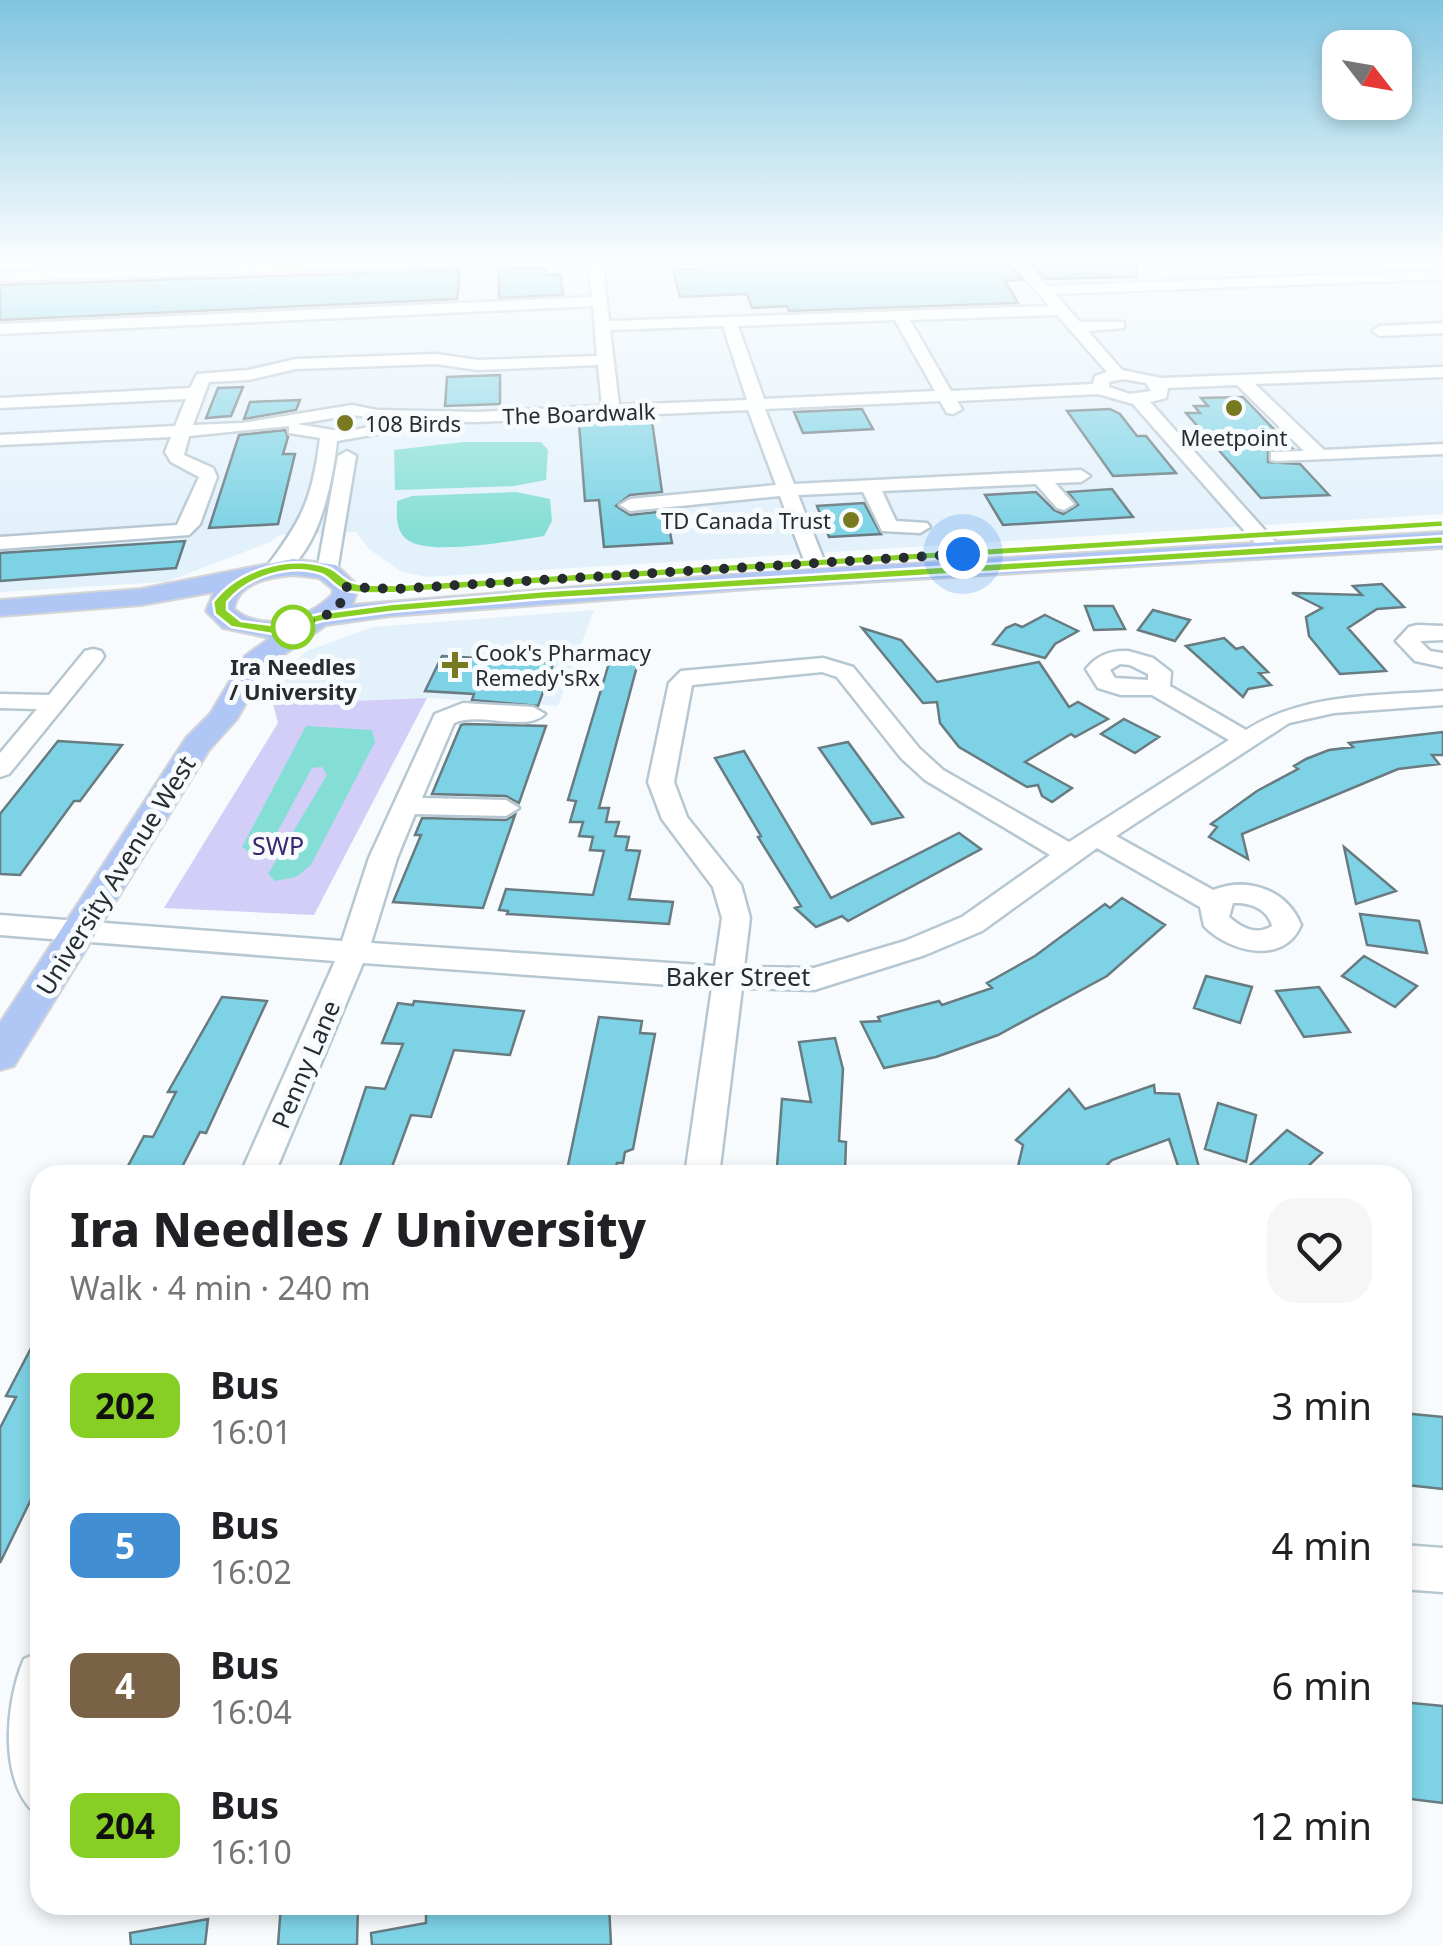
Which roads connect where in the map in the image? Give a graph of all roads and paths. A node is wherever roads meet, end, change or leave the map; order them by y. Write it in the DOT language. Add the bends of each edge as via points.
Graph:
graph roads {
  1 [pos="606,350"];
  2 [pos="737,350"];
  3 [pos="919,350"];
  4 [pos="1097,350"];
  5 [pos="1333,358"];
  6 [pos="608,360"];
  7 [pos="1443,372"];
  8 [pos="1118,375"];
  9 [pos="1356,376"];
  10 [pos="1242,382"];
  11 [pos="1159,384"];
  12 [pos="1101,389"];
  13 [pos="196,393"];
  14 [pos="946,396"];
  15 [pos="1138,399"];
  16 [pos="0,402"];
  17 [pos="756,406"];
  18 [pos="611,412"];
  19 [pos="958,416"];
  20 [pos="372,426"];
  21 [pos="322,428"];
  22 [pos="179,431"];
  23 [pos="0,440"];
  24 [pos="1443,449"];
  25 [pos="1277,456"];
  26 [pos="1320,456"];
  27 [pos="1081,476"];
  28 [pos="1041,478"];
  29 [pos="870,486"];
  30 [pos="786,490"];
  31 [pos="1064,504"];
  32 [pos="630,505"];
  33 [pos="1443,524"];
  34 [pos="920,528"];
  35 [pos="1443,540"];
  36 [pos="1264,542"];
  37 [pos="0,543"];
  38 [pos="816,563"];
  39 [pos="275,569"];
  40 [pos="247,577"];
  41 [pos="336,579"];
  42 [pos="0,608"];
  43 [pos="318,620"];
  44 [pos="232,622"];
  45 [pos="0,623"];
  46 [pos="1443,633"];
  47 [pos="93,656"];
  48 [pos="1443,660"];
  49 [pos="1154,688"];
  50 [pos="1443,698"];
  51 [pos="0,702"];
  52 [pos="55,702"];
  53 [pos="533,714"];
  54 [pos="0,735"];
  55 [pos="26,736"];
  56 [pos="1244,739"];
  57 [pos="197,744"];
  58 [pos="0,768"];
  59 [pos="408,806"];
  60 [pos="506,808"];
  61 [pos="1096,836"];
  62 [pos="1070,855"];
  63 [pos="1215,903"];
  64 [pos="0,925"];
  65 [pos="82,930"];
  66 [pos="353,952"];
  67 [pos="729,975"];
  68 [pos="0,1055"];
  69 [pos="261,1165"];
  70 [pos="703,1165"];
  71 [pos="1412,1567"];
  72 [pos="1443,1570"];
  73 [pos="30,1702"];
  74 [pos="30,1784"];
  1 -- 6 [label="street"];
  2 -- 17 [label="street"];
  3 -- 14 [label="street"];
  4 -- 8 [label="street"];
  5 -- 9 [label="street"];
  6 -- 13 [label="street" via="296,364 204,377"];
  6 -- 18 [label="street"];
  7 -- 9 [label="street"];
  8 -- 11 [label="street"];
  8 -- 12 [label="street" via="1101,379"];
  9 -- 10 [label="street"];
  10 -- 11 [label="street"];
  10 -- 26 [label="street"];
  11 -- 15 [label="street" via="1160,394"];
  12 -- 14 [label="street, The Boardwalk"];
  12 -- 15 [label="street, The Boardwalk"];
  13 -- 16 [label="street"];
  13 -- 22 [label="street"];
  14 -- 17 [label="street, The Boardwalk"];
  14 -- 19 [label="street"];
  15 -- 36 [label="street"];
  17 -- 18 [label="street, The Boardwalk"];
  17 -- 30 [label="street" via="753,426"];
  18 -- 20 [label="street, The Boardwalk"];
  20 -- 21 [label="street"];
  20 -- 21 [label="street" via="346,410"];
  20 -- 41 [label="street" via="349,450"];
  21 -- 22 [label="street"];
  21 -- 39 [label="street" via="329,464 313,520"];
  22 -- 23 [label="street"];
  22 -- 37 [label="street" via="176,458 208,477 187,529"];
  24 -- 26 [label="street"];
  25 -- 26 [label="street"];
  27 -- 28 [label="street"];
  28 -- 29 [label="street"];
  28 -- 31 [label="street"];
  29 -- 30 [label="street"];
  29 -- 34 [label="street" via="889,527"];
  30 -- 32 [label="street"];
  30 -- 38 [label="street"];
  33 -- 36 [label="main road"];
  35 -- 36 [label="main road"];
  36 -- 38 [label="main road"];
  36 -- 43 [label="main road" via="564,594"];
  38 -- 41 [label="main road" via="395,589"];
  39 -- 40 [label="main road"];
  39 -- 41 [label="main road"];
  40 -- 42 [label="main road" via="141,597"];
  40 -- 44 [label="main road, University Avenue West" via="220,602"];
  41 -- 43 [label="main road" via="346,597"];
  43 -- 44 [label="main road" via="272,629"];
  43 -- 57 [label="main road, University Avenue West" via="254,662 222,719"];
  44 -- 45 [label="main road" via="166,611"];
  44 -- 57 [label="main road, University Avenue West" via="235,653 202,702"];
  46 -- 48 [label="street" via="1417,632 1407,641 1423,656"];
  47 -- 52 [label="street"];
  49 -- 56 [label="street"];
  50 -- 56 [label="street, Baker Street" via="1308,710"];
  51 -- 52 [label="street"];
  52 -- 55 [label="street"];
  53 -- 59 [label="street, Penny Lane" via="451,713"];
  54 -- 55 [label="street"];
  55 -- 58 [label="street"];
  56 -- 61 [label="street, Baker Street"];
  57 -- 65 [label="main road, University Avenue West"];
  59 -- 60 [label="street"];
  59 -- 66 [label="street, Penny Lane" via="383,858"];
  61 -- 62 [label="street, Baker Street"];
  61 -- 63 [label="street"];
  62 -- 67 [label="street, Baker Street" via="972,924 915,948 814,979"];
  62 -- 67 [label="street" via="934,774 845,672 770,668 688,676 681,683 661,782 675,819 727,885 736,918"];
  64 -- 65 [label="street, Baker Street"];
  65 -- 66 [label="street, Baker Street"];
  65 -- 68 [label="main road, University Avenue West"];
  66 -- 67 [label="street, Baker Street"];
  66 -- 69 [label="street, Penny Lane"];
  67 -- 70 [label="street"];
  71 -- 72 [label="street"];
  73 -- 74 [label="street" via="22,1760"];
}
